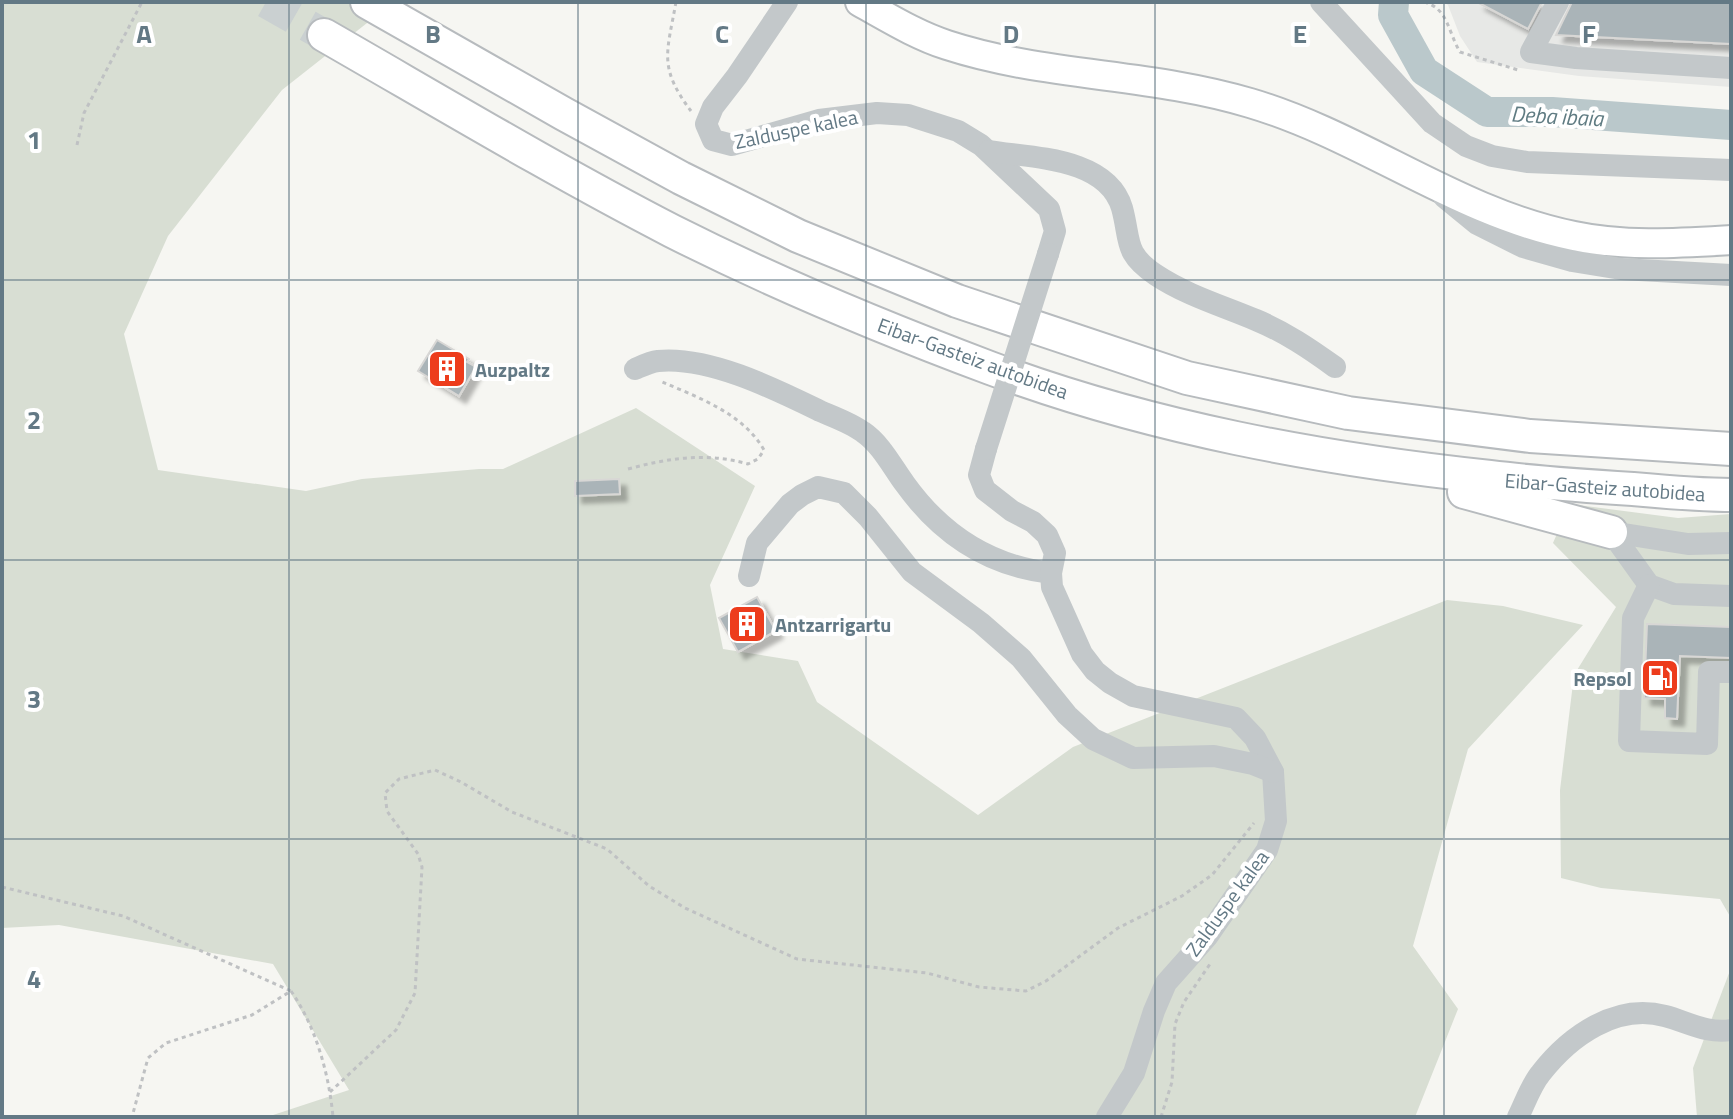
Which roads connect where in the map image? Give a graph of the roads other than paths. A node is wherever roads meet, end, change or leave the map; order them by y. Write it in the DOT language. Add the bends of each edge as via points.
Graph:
graph roads {
  1 [pos="367,2"];
  2 [pos="787,2"];
  3 [pos="860,2"];
  4 [pos="1321,2"];
  5 [pos="1558,2"];
  6 [pos="324,35"];
  7 [pos="1731,68"];
  8 [pos="988,151"];
  9 [pos="1731,170"];
  10 [pos="1418,176"];
  11 [pos="1731,240"];
  12 [pos="1731,275"];
  13 [pos="1335,367"];
  14 [pos="635,369"];
  15 [pos="1731,449"];
  16 [pos="1394,467"];
  17 [pos="1731,495"];
  18 [pos="1611,532"];
  19 [pos="1731,543"];
  20 [pos="1051,573"];
  21 [pos="749,576"];
  22 [pos="1649,585"];
  23 [pos="1731,596"];
  24 [pos="1731,672"];
  25 [pos="1273,772"];
  26 [pos="1731,1030"];
  27 [pos="1107,1117"];
  28 [pos="1518,1117"];
  1 -- 15 [label="highway" via="564,114 798,236 957,301 1187,378 1363,415 1530,436"];
  2 -- 8 [label="street, Zalduspe kalea" via="713,107 706,122 712,139 728,145 819,120 894,113 958,131"];
  3 -- 10 [label="main road" via="910,31 983,56 1250,103 1336,136"];
  4 -- 9 [label="street" via="1432,123 1466,146 1527,162"];
  5 -- 7 [label="street" via="1531,52"];
  6 -- 16 [label="highway, Eibar-Gasteiz autobidea" via="672,231 992,369 1206,432"];
  8 -- 13 [label="street" via="1069,164 1099,176 1116,192 1138,261 1159,277 1297,340"];
  8 -- 20 [label="street, Zalduspe kalea, bridge" via="1049,209 1055,231 979,475 985,490 1047,535 1055,553"];
  10 -- 11 [label="main road" via="1505,216 1575,237 1651,243"];
  10 -- 12 [label="street" via="1477,224 1523,247 1621,269"];
  14 -- 20 [label="street" via="656,361 709,367 755,381 864,432 925,512 970,548"];
  16 -- 17 [label="highway, Eibar-Gasteiz autobidea"];
  16 -- 18 [label="highway" via="1418,482"];
  18 -- 19 [label="street" via="1688,544"];
  18 -- 22 [label="street"];
  20 -- 25 [label="street, Zalduspe kalea" via="1063,616 1095,671 1133,696 1236,718 1255,738"];
  21 -- 25 [label="street" via="757,543 790,504 818,487 844,493 912,572 1021,658 1093,739 1133,758 1214,756"];
  22 -- 23 [label="street" via="1674,594"];
  22 -- 24 [label="street" via="1633,618 1629,741 1707,744 1709,672"];
  25 -- 27 [label="street, Zalduspe kalea" via="1276,821 1267,850 1207,937 1166,983 1134,1073"];
  26 -- 28 [label="street" via="1716,1032 1640,1012 1613,1018 1573,1038 1539,1075"];
}
